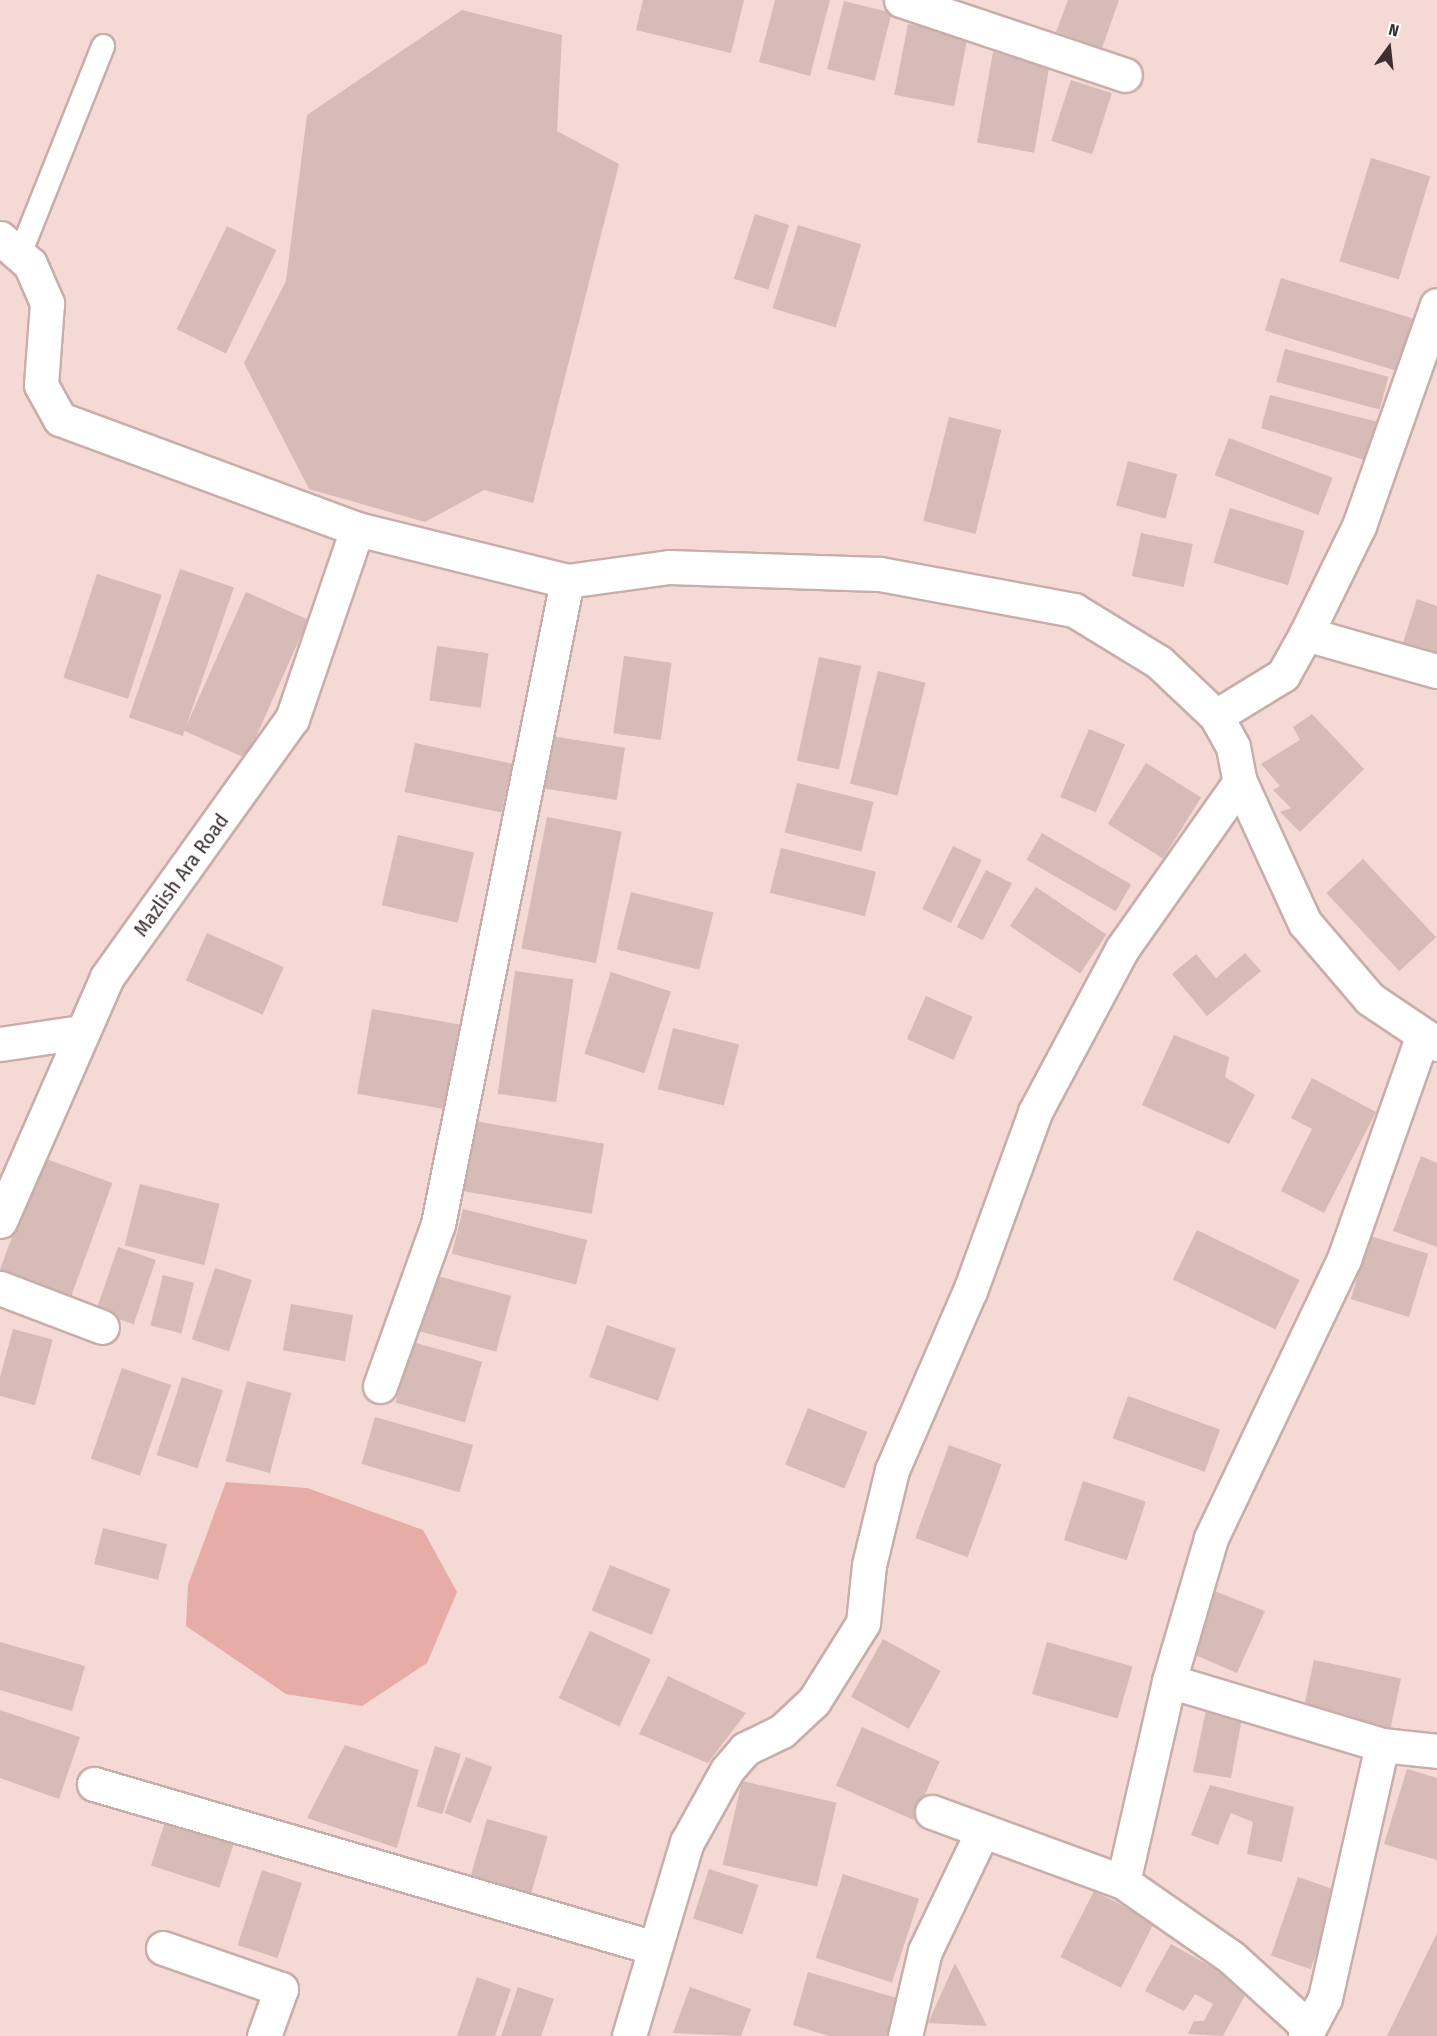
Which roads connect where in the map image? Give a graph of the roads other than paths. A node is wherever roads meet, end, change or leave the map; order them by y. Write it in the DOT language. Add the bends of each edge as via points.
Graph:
graph roads {
  1 [pos="901,0"];
  2 [pos="103,46"];
  3 [pos="1125,75"];
  4 [pos="10,246"];
  5 [pos="1437,304"];
  6 [pos="357,529"];
  7 [pos="567,581"];
  8 [pos="1306,634"];
  9 [pos="1437,671"];
  10 [pos="1216,716"];
  11 [pos="1240,782"];
  12 [pos="81,1032"];
  13 [pos="1430,1041"];
  14 [pos="0,1044"];
  15 [pos="0,1221"];
  16 [pos="0,1288"];
  17 [pos="102,1328"];
  18 [pos="380,1386"];
  19 [pos="1169,1681"];
  20 [pos="1382,1745"];
  21 [pos="1437,1751"];
  22 [pos="94,1784"];
  23 [pos="932,1812"];
  24 [pos="981,1834"];
  25 [pos="1123,1882"];
  26 [pos="163,1948"];
  27 [pos="655,1948"];
  28 [pos="1307,2032"];
  29 [pos="264,2036"];
  30 [pos="629,2036"];
  31 [pos="905,2036"];
  1 -- 3 [label="street"];
  2 -- 4 [label="lane"];
  4 -- 6 [label="street" via="47,303 41,385 60,419"];
  5 -- 8 [label="street" via="1359,526"];
  6 -- 7 [label="street"];
  6 -- 12 [label="street, Mazlish Ara Road" via="292,719 107,977"];
  7 -- 10 [label="street" via="669,567 880,574 960,586 1074,610 1160,662"];
  7 -- 18 [label="street" via="438,1224"];
  8 -- 9 [label="street"];
  8 -- 10 [label="street" via="1283,675"];
  10 -- 11 [label="street" via="1233,747"];
  11 -- 13 [label="street" via="1305,923 1370,999"];
  11 -- 27 [label="street" via="1122,949 1035,1112 970,1291 892,1470 868,1565 862,1623 814,1701 782,1731 745,1749 727,1770 687,1842"];
  12 -- 14 [label="street"];
  12 -- 15 [label="street, Mazlish Ara Road"];
  13 -- 19 [label="street" via="1344,1259 1211,1538"];
  16 -- 17 [label="street"];
  19 -- 20 [label="street"];
  19 -- 25 [label="street"];
  20 -- 21 [label="street"];
  20 -- 28 [label="street" via="1336,1953 1324,1998"];
  22 -- 27 [label="street"];
  23 -- 24 [label="street"];
  24 -- 25 [label="street"];
  24 -- 31 [label="street" via="926,1951"];
  25 -- 28 [label="street" via="1231,1957"];
  26 -- 29 [label="street" via="281,1989"];
  27 -- 30 [label="street"];
}
